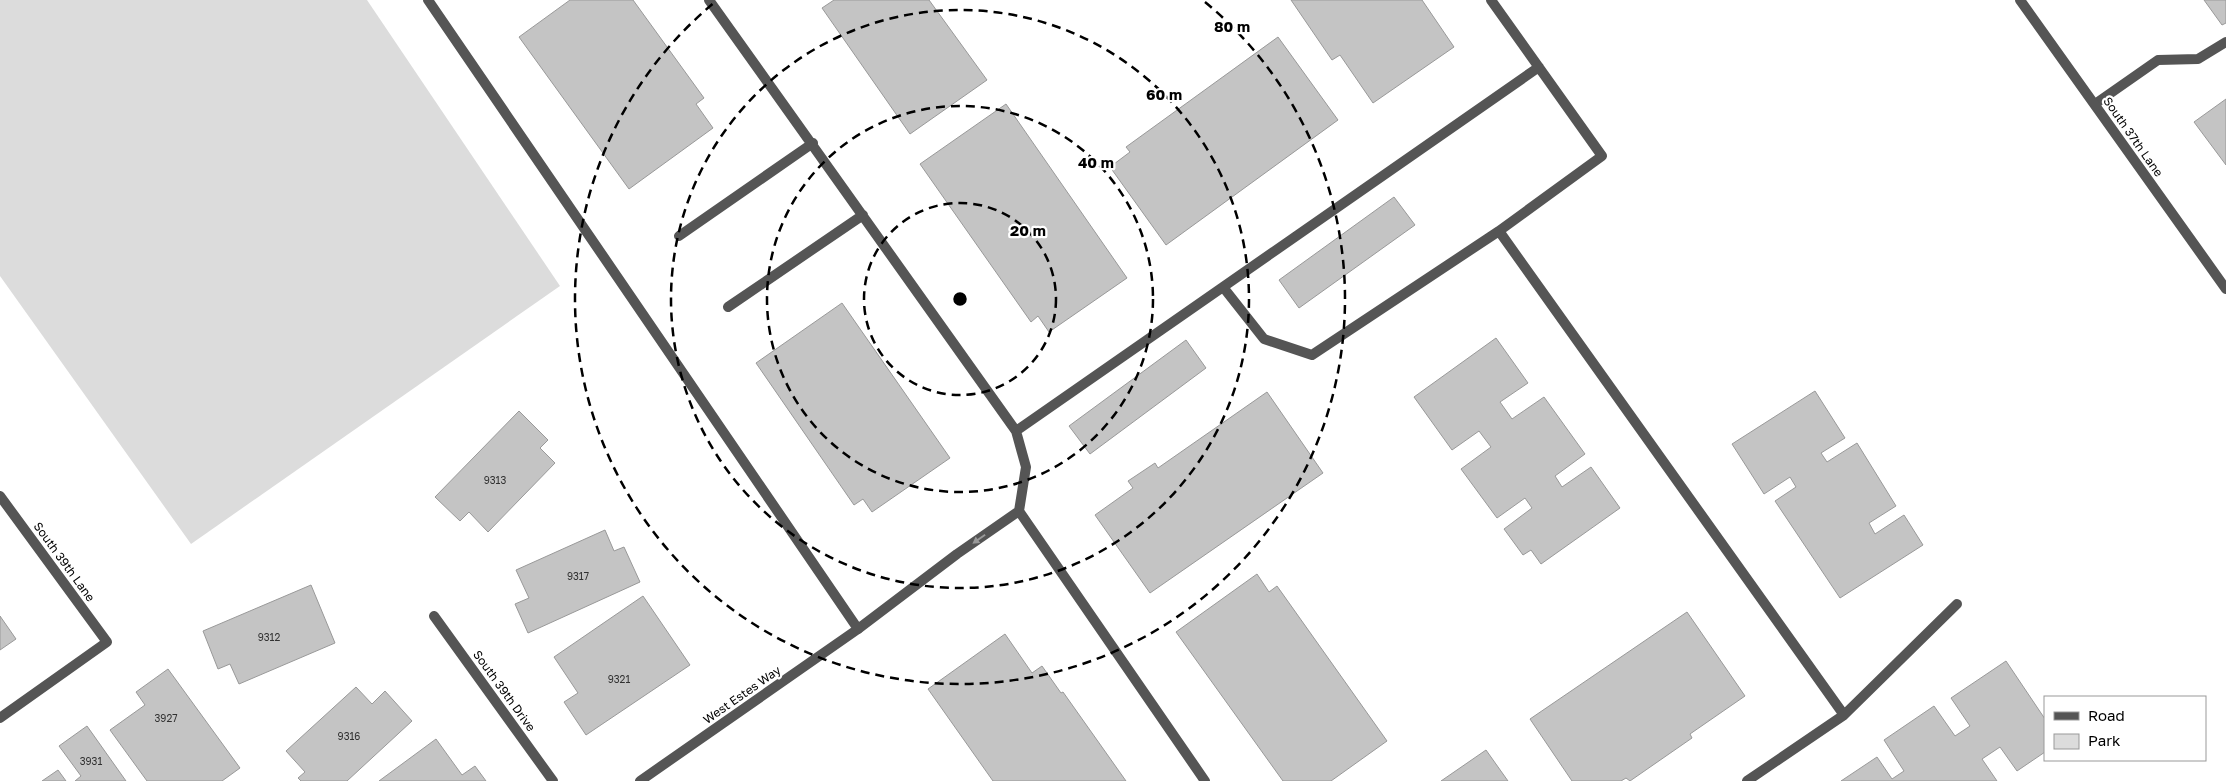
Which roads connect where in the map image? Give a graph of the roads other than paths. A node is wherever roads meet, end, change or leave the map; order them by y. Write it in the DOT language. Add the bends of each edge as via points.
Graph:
graph roads {
  1 [pos="428,0"];
  2 [pos="709,0"];
  3 [pos="1491,0"];
  4 [pos="2020,0"];
  5 [pos="2226,42"];
  6 [pos="1539,67"];
  7 [pos="2095,104"];
  8 [pos="813,143"];
  9 [pos="863,215"];
  10 [pos="1499,231"];
  11 [pos="679,236"];
  12 [pos="1223,287"];
  13 [pos="2226,289"];
  14 [pos="728,307"];
  15 [pos="1016,431"];
  16 [pos="0,496"];
  17 [pos="1019,511"];
  18 [pos="1957,604"];
  19 [pos="434,616"];
  20 [pos="858,629"];
  21 [pos="1844,715"];
  22 [pos="0,718"];
  23 [pos="553,781"];
  24 [pos="640,781"];
  25 [pos="1205,781"];
  26 [pos="1747,781"];
  1 -- 20 [label="street"];
  2 -- 8 [label="street"];
  3 -- 6 [label="street"];
  4 -- 7 [label="street, South 37th Lane"];
  5 -- 7 [label="street" via="2198,59 2158,60"];
  6 -- 10 [label="street" via="1602,156"];
  6 -- 12 [label="street"];
  7 -- 13 [label="street, South 37th Lane"];
  8 -- 9 [label="street"];
  8 -- 11 [label="street"];
  9 -- 14 [label="street"];
  9 -- 15 [label="street"];
  10 -- 12 [label="street" via="1312,355 1264,339"];
  10 -- 21 [label="street"];
  12 -- 15 [label="street"];
  15 -- 17 [label="street" via="1026,467"];
  16 -- 22 [label="street, South 39th Lane" via="107,642"];
  17 -- 20 [label="street, West Estes Way, one-way"];
  17 -- 25 [label="street"];
  18 -- 21 [label="street"];
  19 -- 23 [label="street, South 39th Drive"];
  20 -- 24 [label="street, West Estes Way"];
  21 -- 26 [label="street"];
}
